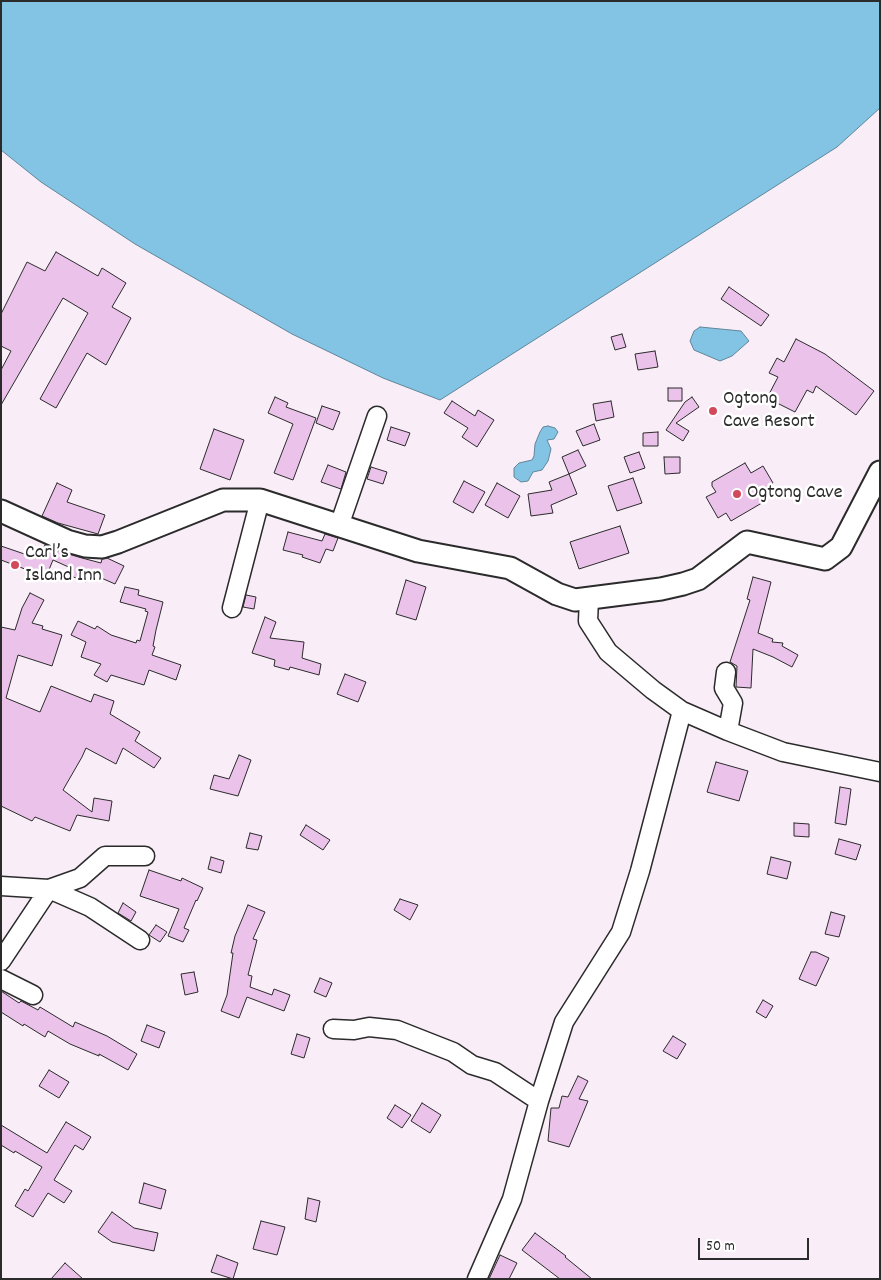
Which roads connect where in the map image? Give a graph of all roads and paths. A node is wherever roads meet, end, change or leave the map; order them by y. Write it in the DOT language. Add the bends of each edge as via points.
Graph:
graph roads {
  1 [pos="377,416"];
  2 [pos="880,472"];
  3 [pos="260,500"];
  4 [pos="1,511"];
  5 [pos="339,526"];
  6 [pos="589,598"];
  7 [pos="232,608"];
  8 [pos="726,672"];
  9 [pos="682,711"];
  10 [pos="728,732"];
  11 [pos="880,772"];
  12 [pos="145,856"];
  13 [pos="1,886"];
  14 [pos="49,889"];
  15 [pos="140,940"];
  16 [pos="1,961"];
  17 [pos="1,979"];
  18 [pos="33,995"];
  19 [pos="333,1029"];
  20 [pos="539,1101"];
  21 [pos="478,1279"];
  1 -- 5 [label="street"];
  2 -- 6 [label="street" via="841,547 825,558 747,542 698,579 661,589"];
  3 -- 4 [label="street" via="223,500 102,547 67,540"];
  3 -- 5 [label="street"];
  3 -- 7 [label="street"];
  5 -- 6 [label="street" via="418,551 510,568 557,594 575,600"];
  6 -- 9 [label="street" via="588,621 608,652"];
  8 -- 10 [label="street" via="724,688 733,703"];
  9 -- 10 [label="street"];
  9 -- 20 [label="street" via="621,932 564,1022"];
  10 -- 11 [label="street" via="783,752"];
  12 -- 14 [label="street" via="105,856 80,878"];
  13 -- 14 [label="street"];
  14 -- 15 [label="street" via="90,907"];
  14 -- 16 [label="street"];
  17 -- 18 [label="street"];
  19 -- 20 [label="street" via="369,1027 397,1030 453,1052 472,1065 495,1072"];
  20 -- 21 [label="street" via="512,1199"];
}
